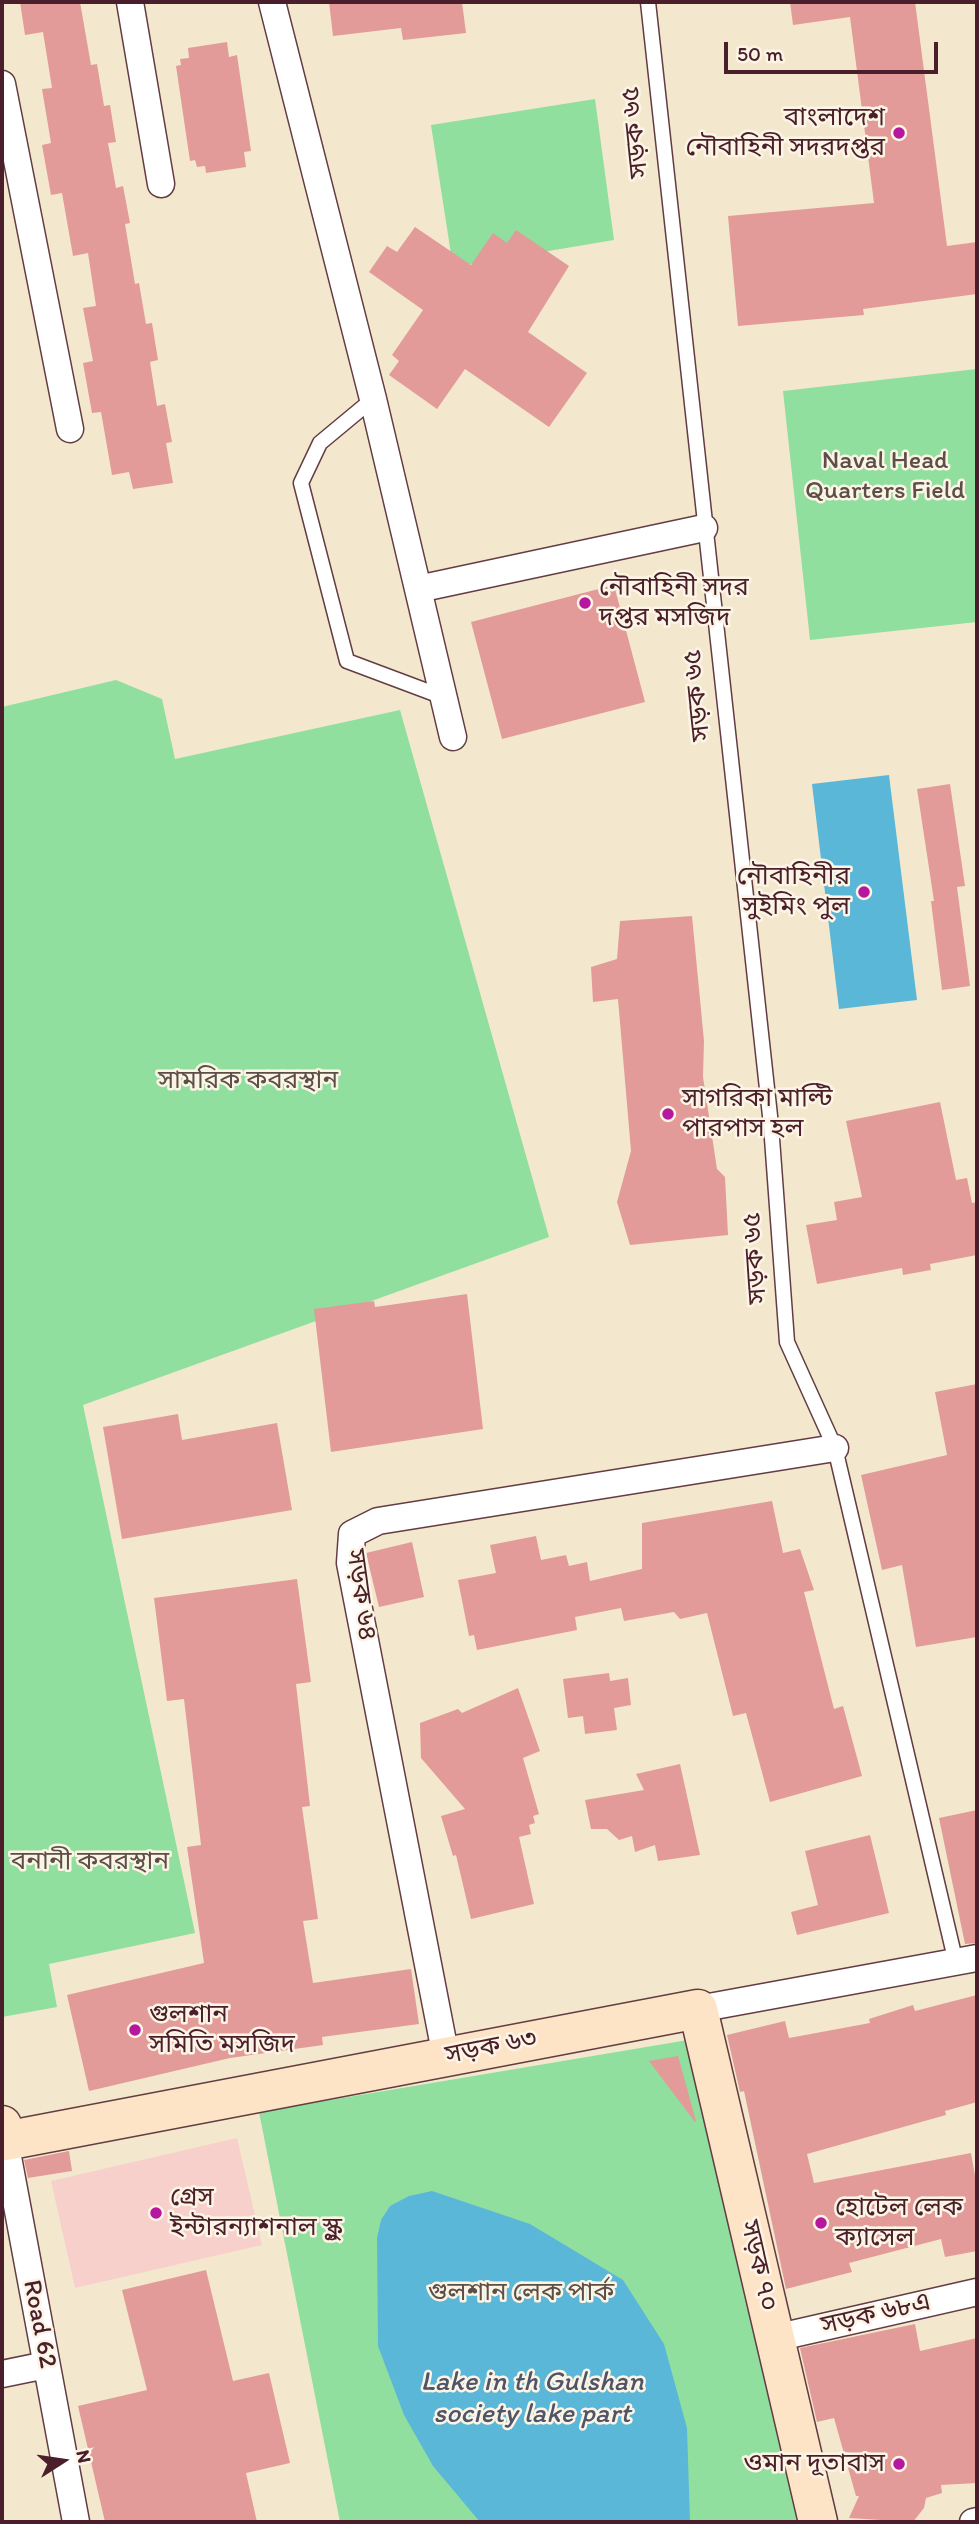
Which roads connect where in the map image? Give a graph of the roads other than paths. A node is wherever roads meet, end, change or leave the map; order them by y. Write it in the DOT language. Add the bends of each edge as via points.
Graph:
graph roads {
  1 [pos="130,2"];
  2 [pos="272,2"];
  3 [pos="648,2"];
  4 [pos="2,84"];
  5 [pos="161,184"];
  6 [pos="373,399"];
  7 [pos="70,429"];
  8 [pos="704,528"];
  9 [pos="418,589"];
  10 [pos="443,697"];
  11 [pos="453,737"];
  12 [pos="835,1448"];
  13 [pos="967,1961"];
  14 [pos="698,2009"];
  15 [pos="446,2057"];
  16 [pos="3,2133"];
  17 [pos="977,2292"];
  18 [pos="775,2338"];
  19 [pos="46,2365"];
  20 [pos="2,2374"];
  21 [pos="76,2522"];
  22 [pos="818,2522"];
  1 -- 5 [label="street"];
  2 -- 6 [label="street"];
  3 -- 8 [label="lane, সড়ক ৬৫"];
  4 -- 7 [label="street"];
  6 -- 9 [label="street"];
  6 -- 10 [label="lane" via="320,443 301,483 347,661"];
  8 -- 9 [label="street"];
  8 -- 12 [label="lane, সড়ক ৬৫" via="771,1125 787,1342"];
  9 -- 10 [label="street"];
  10 -- 11 [label="street"];
  12 -- 13 [label="lane"];
  12 -- 15 [label="street, সড়ক ৬৪" via="378,1521 352,1534 350,1563"];
  13 -- 14 [label="street, সড়ক ৬৩"];
  14 -- 15 [label="street, সড়ক ৬৩"];
  14 -- 18 [label="street, সড়ক ৭০"];
  15 -- 16 [label="street, সড়ক ৬৩"];
  16 -- 19 [label="street, Road 62"];
  17 -- 18 [label="street, সড়ক ৬৮এ"];
  18 -- 22 [label="street, সড়ক ৭০"];
  19 -- 20 [label="street"];
  19 -- 21 [label="street, Road 62"];
}
